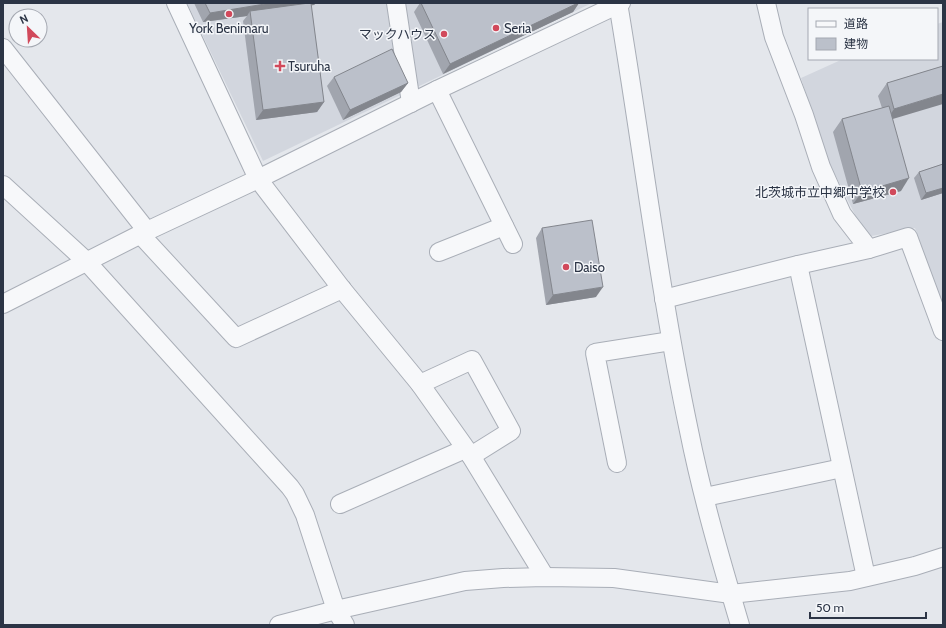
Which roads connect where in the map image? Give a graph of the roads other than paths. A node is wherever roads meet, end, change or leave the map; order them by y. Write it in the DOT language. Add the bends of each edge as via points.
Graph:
graph roads {
  1 [pos="176,3"];
  2 [pos="396,3"];
  3 [pos="619,3"];
  4 [pos="766,3"];
  5 [pos="3,48"];
  6 [pos="437,90"];
  7 [pos="412,103"];
  8 [pos="258,179"];
  9 [pos="3,185"];
  10 [pos="504,226"];
  11 [pos="143,233"];
  12 [pos="513,244"];
  13 [pos="869,249"];
  14 [pos="439,252"];
  15 [pos="86,261"];
  16 [pos="798,265"];
  17 [pos="342,289"];
  18 [pos="664,300"];
  19 [pos="3,304"];
  20 [pos="943,331"];
  21 [pos="671,341"];
  22 [pos="420,384"];
  23 [pos="468,452"];
  24 [pos="617,463"];
  25 [pos="842,468"];
  26 [pos="705,497"];
  27 [pos="340,504"];
  28 [pos="943,557"];
  29 [pos="544,577"];
  30 [pos="866,577"];
  31 [pos="731,594"];
  32 [pos="341,618"];
  33 [pos="279,625"];
  34 [pos="740,625"];
  1 -- 8 [label="street"];
  2 -- 7 [label="street"];
  3 -- 6 [label="street"];
  3 -- 18 [label="street"];
  4 -- 13 [label="street" via="774,37 821,167 842,214"];
  5 -- 11 [label="street"];
  6 -- 7 [label="street"];
  6 -- 10 [label="street"];
  7 -- 8 [label="street"];
  8 -- 11 [label="street"];
  8 -- 17 [label="street"];
  9 -- 15 [label="street"];
  10 -- 12 [label="street"];
  10 -- 14 [label="street"];
  11 -- 15 [label="street"];
  11 -- 17 [label="street" via="236,338"];
  13 -- 16 [label="street"];
  13 -- 20 [label="street" via="908,237"];
  15 -- 19 [label="street"];
  15 -- 32 [label="street" via="296,494"];
  16 -- 18 [label="street"];
  16 -- 25 [label="street"];
  17 -- 22 [label="street"];
  18 -- 21 [label="street"];
  21 -- 24 [label="street" via="595,353"];
  21 -- 26 [label="street"];
  22 -- 23 [label="street"];
  22 -- 23 [label="street" via="472,360 511,432"];
  23 -- 27 [label="street"];
  23 -- 29 [label="street"];
  25 -- 26 [label="street"];
  25 -- 30 [label="street"];
  26 -- 31 [label="street"];
  28 -- 30 [label="street"];
  29 -- 31 [label="street" via="614,578"];
  29 -- 32 [label="street" via="465,581"];
  30 -- 31 [label="street"];
  31 -- 34 [label="street"];
  32 -- 33 [label="street"];
}
